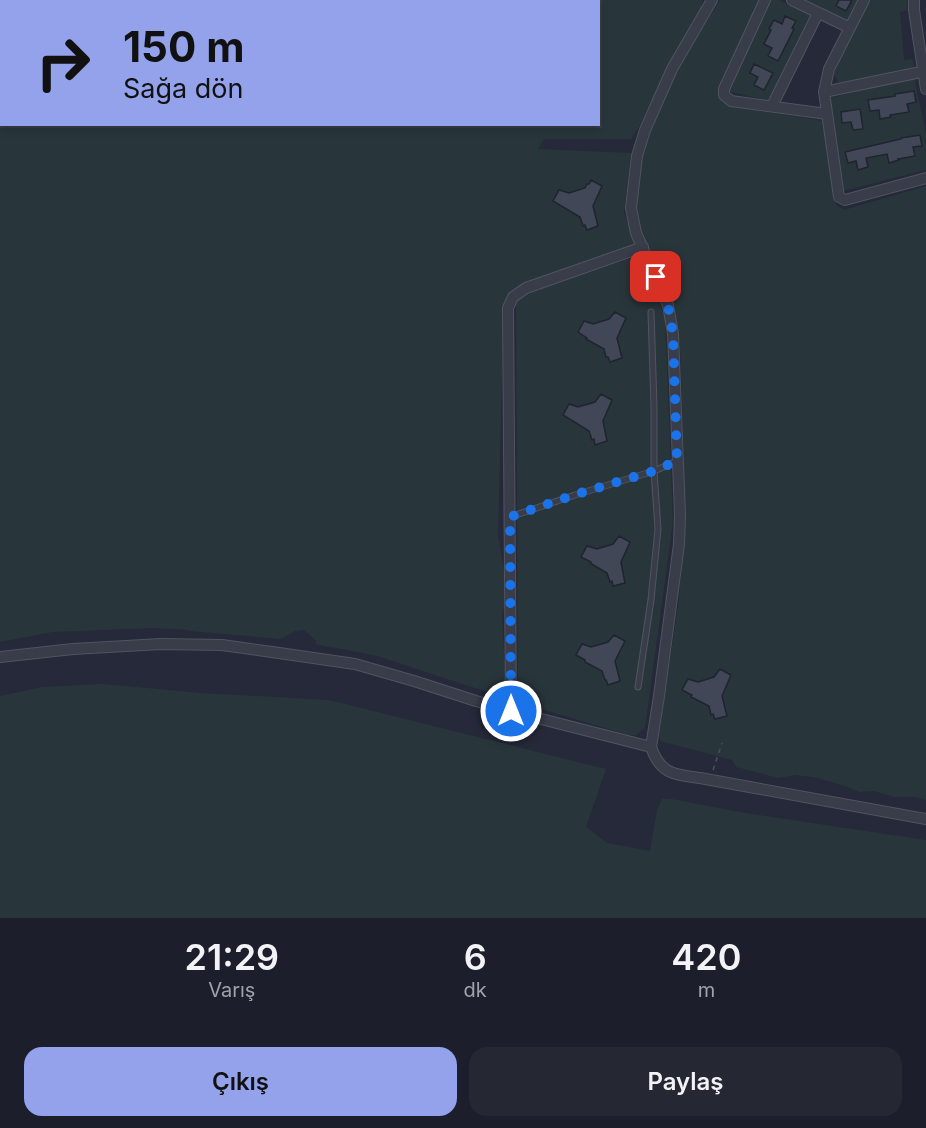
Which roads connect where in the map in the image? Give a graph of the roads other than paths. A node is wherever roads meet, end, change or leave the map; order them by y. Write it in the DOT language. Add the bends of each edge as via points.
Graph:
graph roads {
  1 [pos="712,0"];
  2 [pos="765,0"];
  3 [pos="792,0"];
  4 [pos="864,0"];
  5 [pos="914,5"];
  6 [pos="926,9"];
  7 [pos="818,13"];
  8 [pos="850,28"];
  9 [pos="924,71"];
  10 [pos="926,89"];
  11 [pos="824,92"];
  12 [pos="772,106"];
  13 [pos="827,114"];
  14 [pos="926,178"];
  15 [pos="643,248"];
  16 [pos="651,312"];
  17 [pos="677,461"];
  18 [pos="654,471"];
  19 [pos="510,517"];
  20 [pos="0,657"];
  21 [pos="638,687"];
  22 [pos="511,711"];
  23 [pos="651,747"];
  24 [pos="926,819"];
  1 -- 15 [label="street" via="672,69 637,156 631,208"];
  2 -- 12 [label="street" via="723,92 731,100"];
  3 -- 7 [label="street"];
  4 -- 8 [label="street"];
  5 -- 6 [label="street"];
  5 -- 9 [label="street"];
  7 -- 8 [label="street"];
  7 -- 12 [label="street"];
  8 -- 11 [label="street" via="830,69"];
  9 -- 10 [label="street"];
  9 -- 11 [label="street"];
  11 -- 13 [label="street"];
  12 -- 13 [label="street"];
  13 -- 14 [label="street" via="842,200"];
  15 -- 17 [label="street" via="670,315"];
  15 -- 19 [label="street" via="526,288 510,303"];
  16 -- 18 [label="lane"];
  17 -- 18 [label="lane"];
  17 -- 23 [label="street" via="680,537"];
  18 -- 19 [label="lane"];
  18 -- 21 [label="lane" via="658,529"];
  19 -- 22 [label="street"];
  20 -- 22 [label="street" via="161,644 222,645 354,664"];
  22 -- 23 [label="street"];
  23 -- 24 [label="street" via="655,757 675,775"];
}
